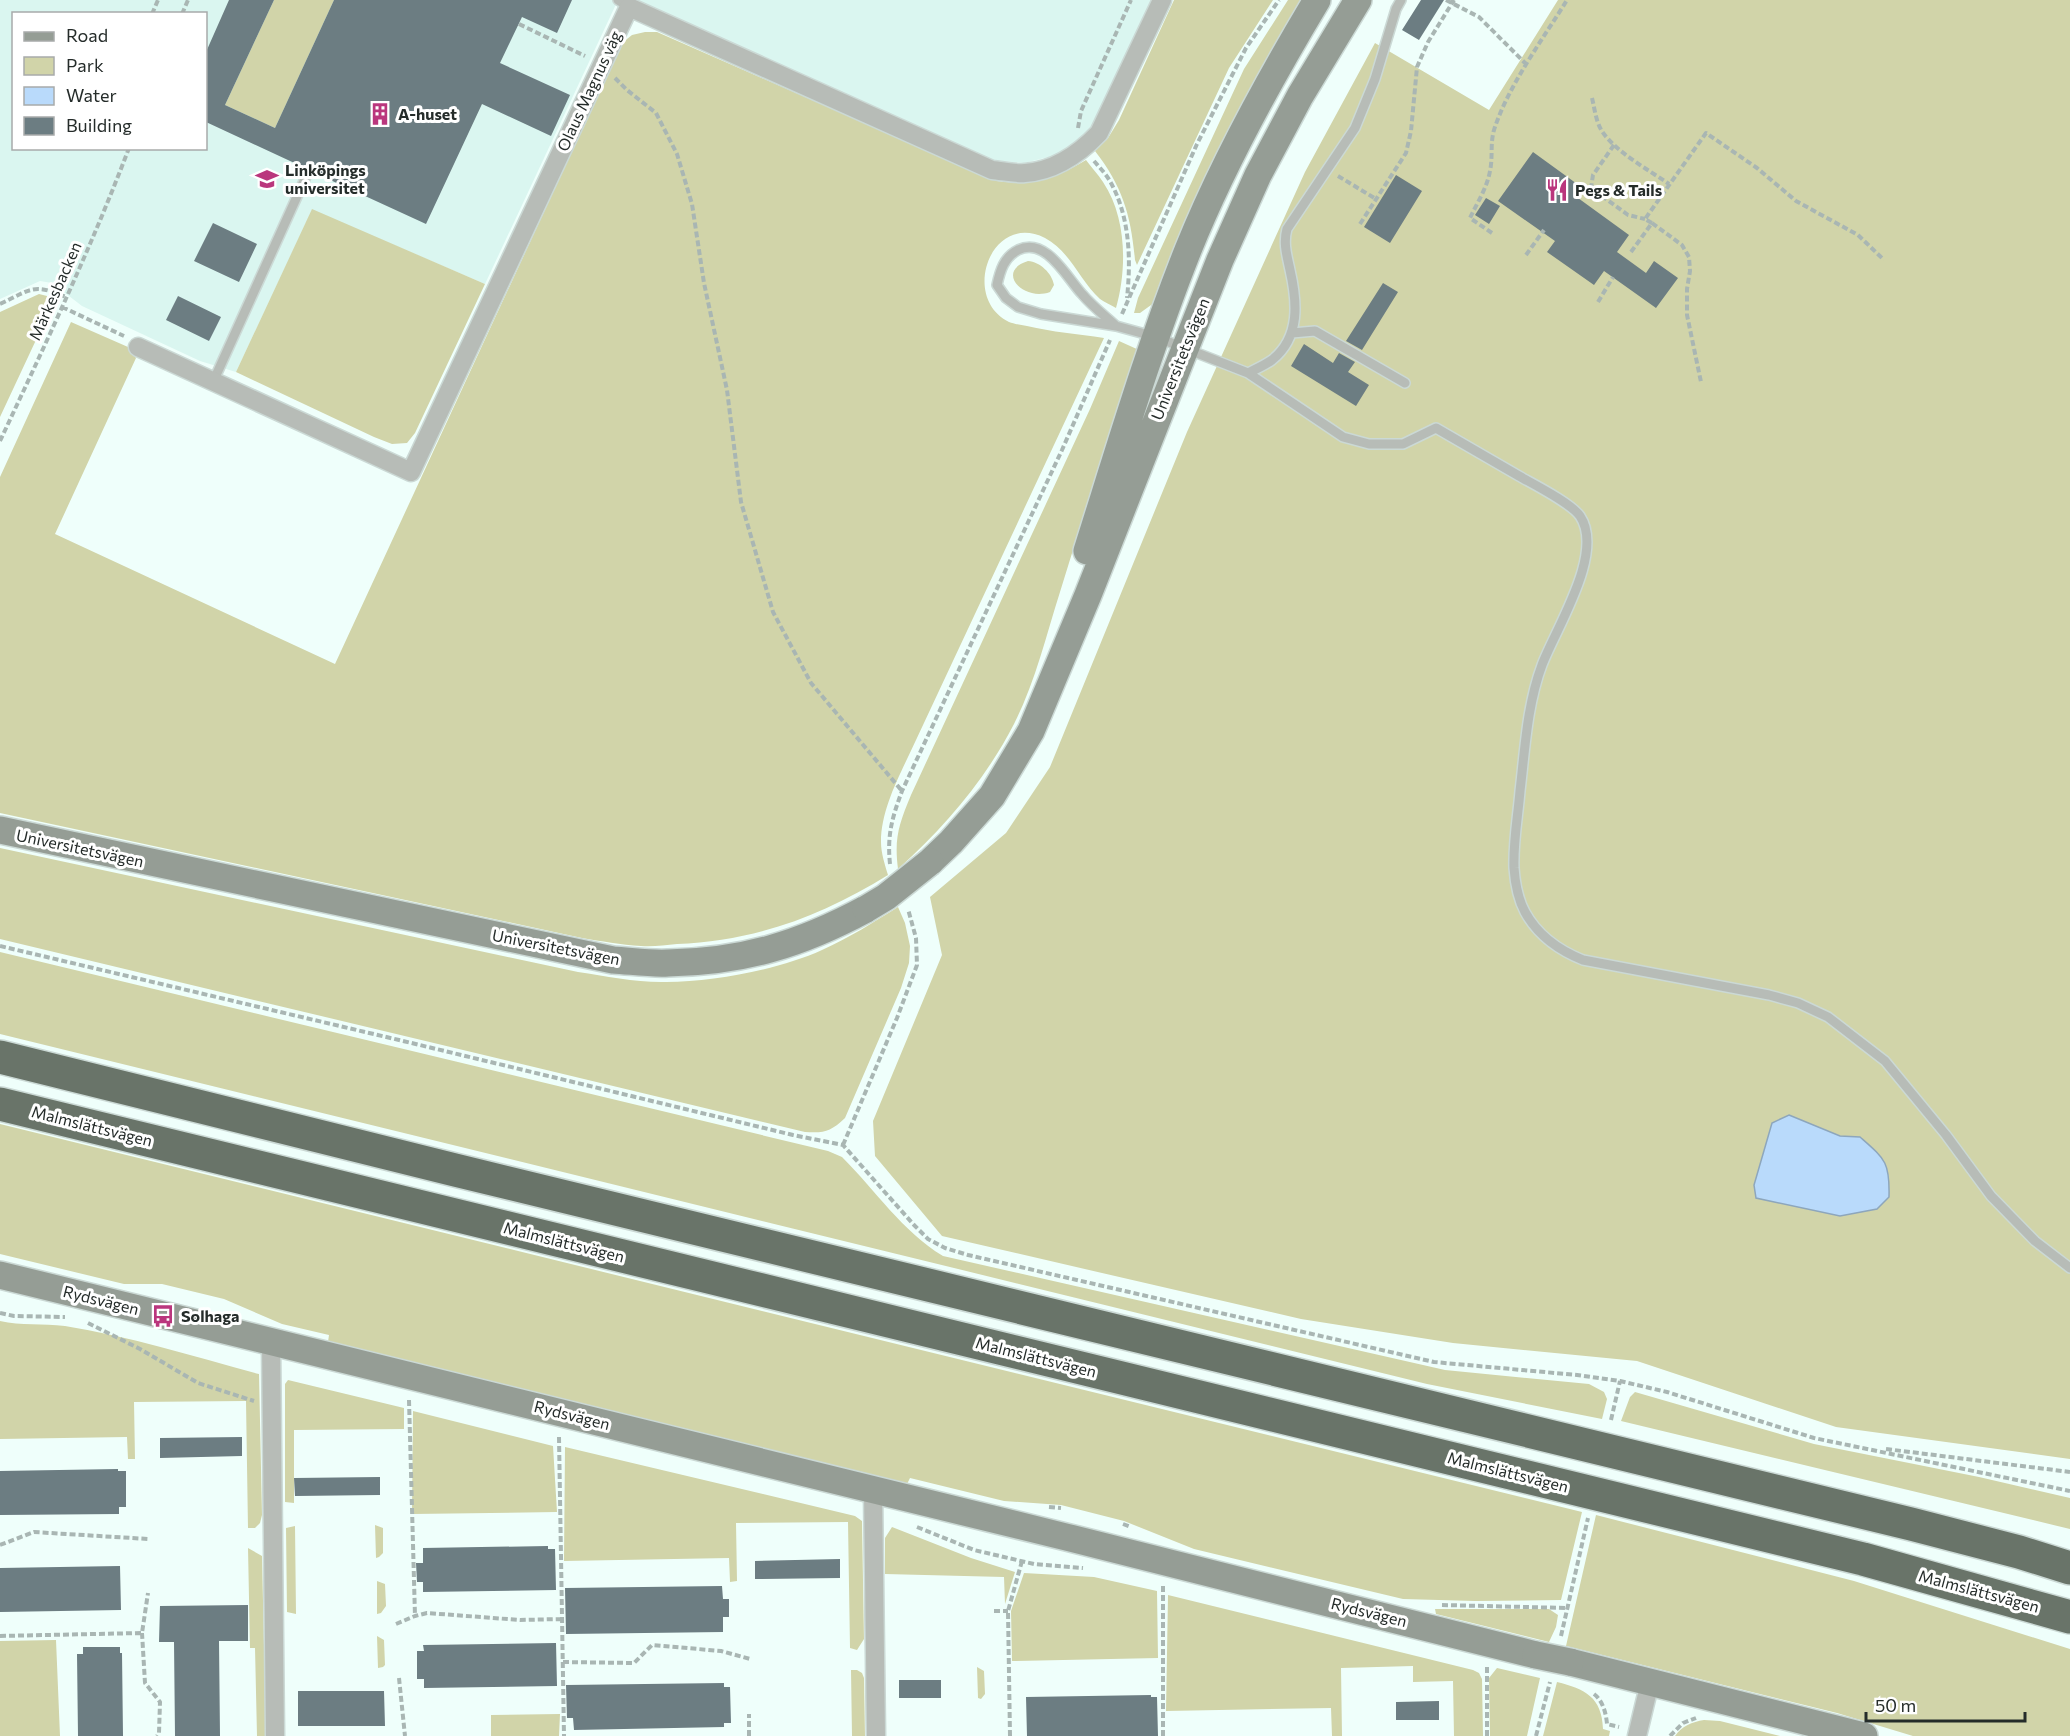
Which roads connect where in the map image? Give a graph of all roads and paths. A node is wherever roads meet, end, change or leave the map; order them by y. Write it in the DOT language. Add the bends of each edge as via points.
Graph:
graph roads {
  1 [pos="1162,0"];
  2 [pos="1279,0"];
  3 [pos="1317,0"];
  4 [pos="1358,0"];
  5 [pos="1401,0"];
  6 [pos="1446,0"];
  7 [pos="1567,0"];
  8 [pos="1453,2"];
  9 [pos="623,4"];
  10 [pos="519,24"];
  11 [pos="601,63"];
  12 [pos="1527,65"];
  13 [pos="1592,98"];
  14 [pos="1614,145"];
  15 [pos="128,150"];
  16 [pos="1328,169"];
  17 [pos="309,170"];
  18 [pos="1669,183"];
  19 [pos="1376,199"];
  20 [pos="1645,219"];
  21 [pos="1652,223"];
  22 [pos="1360,224"];
  23 [pos="1545,230"];
  24 [pos="1492,233"];
  25 [pos="1631,252"];
  26 [pos="1526,255"];
  27 [pos="1884,260"];
  28 [pos="1613,277"];
  29 [pos="66,297"];
  30 [pos="1598,302"];
  31 [pos="0,304"];
  32 [pos="62,307"];
  33 [pos="1116,326"];
  34 [pos="1292,333"];
  35 [pos="1156,337"];
  36 [pos="138,347"];
  37 [pos="1184,348"];
  38 [pos="1248,373"];
  39 [pos="213,382"];
  40 [pos="1405,382"];
  41 [pos="1701,382"];
  42 [pos="0,441"];
  43 [pos="1031,731"];
  44 [pos="902,791"];
  45 [pos="0,830"];
  46 [pos="891,869"];
  47 [pos="905,902"];
  48 [pos="0,946"];
  49 [pos="0,1057"];
  50 [pos="0,1104"];
  51 [pos="843,1145"];
  52 [pos="2070,1268"];
  53 [pos="0,1275"];
  54 [pos="85,1321"];
  55 [pos="271,1343"];
  56 [pos="1620,1381"];
  57 [pos="409,1399"];
  58 [pos="271,1408"];
  59 [pos="1611,1420"];
  60 [pos="558,1436"];
  61 [pos="1861,1447"];
  62 [pos="2070,1472"];
  63 [pos="873,1490"];
  64 [pos="2070,1491"];
  65 [pos="1588,1514"];
  66 [pos="148,1539"];
  67 [pos="0,1545"];
  68 [pos="2019,1552"];
  69 [pos="1022,1561"];
  70 [pos="2070,1561"];
  71 [pos="2070,1568"];
  72 [pos="1163,1586"];
  73 [pos="148,1593"];
  74 [pos="994,1611"];
  75 [pos="1008,1611"];
  76 [pos="2060,1615"];
  77 [pos="415,1616"];
  78 [pos="562,1619"];
  79 [pos="396,1624"];
  80 [pos="142,1633"];
  81 [pos="0,1636"];
  82 [pos="1554,1658"];
  83 [pos="750,1659"];
  84 [pos="563,1662"];
  85 [pos="1487,1666"];
  86 [pos="399,1678"];
  87 [pos="1650,1682"];
  88 [pos="1592,1691"];
  89 [pos="749,1714"];
  90 [pos="1637,1734"];
  91 [pos="157,1736"];
  92 [pos="275,1736"];
  93 [pos="405,1736"];
  94 [pos="564,1736"];
  95 [pos="749,1736"];
  96 [pos="876,1736"];
  97 [pos="1010,1736"];
  98 [pos="1163,1736"];
  99 [pos="1487,1736"];
  100 [pos="1536,1736"];
  101 [pos="1864,1736"];
  1 -- 9 [label="street, Olaus Magnus väg" via="1099,133 1066,160 1025,173 992,170"];
  2 -- 33 [label="path" via="1246,48 1197,144"];
  3 -- 35 [label="main road, Universitetsvägen" via="1269,81 1228,163 1189,248"];
  4 -- 37 [label="main road, Universitetsvägen" via="1258,175"];
  5 -- 16 [label="lane" via="1364,109"];
  6 -- 8 [label="path"];
  7 -- 12 [label="path"];
  8 -- 12 [label="path" via="1479,17"];
  8 -- 19 [label="path" via="1417,68 1406,153"];
  9 -- 11 [label="street, Olaus Magnus väg"];
  10 -- 11 [label="path"];
  11 -- 39 [label="street, Olaus Magnus väg" via="411,472"];
  11 -- 44 [label="path" via="656,113 677,154 692,204 727,390 741,502 773,612 811,683"];
  12 -- 24 [label="path" via="1494,130 1490,170 1470,218"];
  13 -- 14 [label="path" via="1603,133"];
  14 -- 18 [label="path"];
  14 -- 20 [label="path" via="1593,175 1591,188 1628,215"];
  15 -- 29 [label="path, Märkesbacken"];
  16 -- 19 [label="path"];
  16 -- 34 [label="lane" via="1287,229 1284,240 1296,296"];
  17 -- 39 [label="lane"];
  18 -- 20 [label="path"];
  18 -- 27 [label="path" via="1706,133 1796,201 1858,235"];
  19 -- 22 [label="path"];
  20 -- 21 [label="path"];
  21 -- 25 [label="path"];
  21 -- 41 [label="path" via="1682,245 1689,257 1687,315"];
  23 -- 26 [label="path"];
  28 -- 30 [label="path"];
  29 -- 31 [label="path" via="46,288 35,288"];
  29 -- 32 [label="path, Märkesbacken"];
  32 -- 36 [label="path" via="129,338"];
  32 -- 42 [label="path, Märkesbacken"];
  33 -- 33 [label="lane" via="1046,254 1022,248 1005,261 997,285 1018,307"];
  33 -- 35 [label="lane"];
  33 -- 44 [label="path"];
  34 -- 38 [label="lane" via="1272,360"];
  34 -- 40 [label="lane" via="1316,331"];
  35 -- 37 [label="lane"];
  35 -- 43 [label="main road, Universitetsvägen"];
  36 -- 39 [label="street, Olaus Magnus väg"];
  37 -- 38 [label="lane"];
  37 -- 43 [label="main road, Universitetsvägen"];
  38 -- 52 [label="lane" via="1343,437 1369,444 1403,444 1436,428 1580,515 1587,534 1582,572 1542,665 1526,740 1514,868 1517,891 1534,927 1565,953 1583,960 1769,994 1828,1017 1885,1061 1991,1196 2035,1241"];
  43 -- 45 [label="main road, Universitetsvägen, bridge" via="992,796 951,842 886,897 827,930 789,944 710,960 613,960"];
  44 -- 46 [label="path" via="891,822"];
  47 -- 51 [label="path" via="916,938 917,965"];
  48 -- 51 [label="path"];
  49 -- 68 [label="highway"];
  50 -- 76 [label="highway, Malmslättsvägen" via="1863,1559"];
  51 -- 56 [label="path" via="914,1225 945,1248 1434,1362"];
  53 -- 55 [label="main road, Rydsvägen"];
  54 -- 58 [label="path" via="198,1383"];
  55 -- 58 [label="street"];
  55 -- 63 [label="main road, Rydsvägen"];
  56 -- 59 [label="path"];
  56 -- 61 [label="path" via="1814,1438"];
  57 -- 77 [label="path"];
  58 -- 92 [label="street"];
  60 -- 78 [label="path"];
  61 -- 62 [label="path"];
  61 -- 64 [label="path"];
  63 -- 82 [label="main road, Rydsvägen"];
  63 -- 96 [label="street"];
  65 -- 82 [label="path"];
  66 -- 67 [label="path" via="34,1532"];
  68 -- 70 [label="highway"];
  68 -- 71 [label="highway"];
  69 -- 75 [label="path"];
  72 -- 98 [label="path"];
  73 -- 80 [label="path"];
  74 -- 75 [label="path"];
  75 -- 97 [label="path"];
  77 -- 78 [label="path" via="427,1613"];
  77 -- 79 [label="path"];
  78 -- 84 [label="path"];
  80 -- 81 [label="path"];
  80 -- 91 [label="path" via="145,1683 160,1702"];
  82 -- 87 [label="main road, Rydsvägen"];
  82 -- 100 [label="path"];
  83 -- 84 [label="path" via="721,1651 652,1645 634,1663"];
  84 -- 94 [label="path"];
  85 -- 99 [label="path"];
  86 -- 93 [label="path"];
  87 -- 90 [label="street"];
  87 -- 101 [label="main road, Rydsvägen"];
  88 -- 90 [label="path" via="1606,1712 1606,1724"];
  89 -- 95 [label="path"];
}
